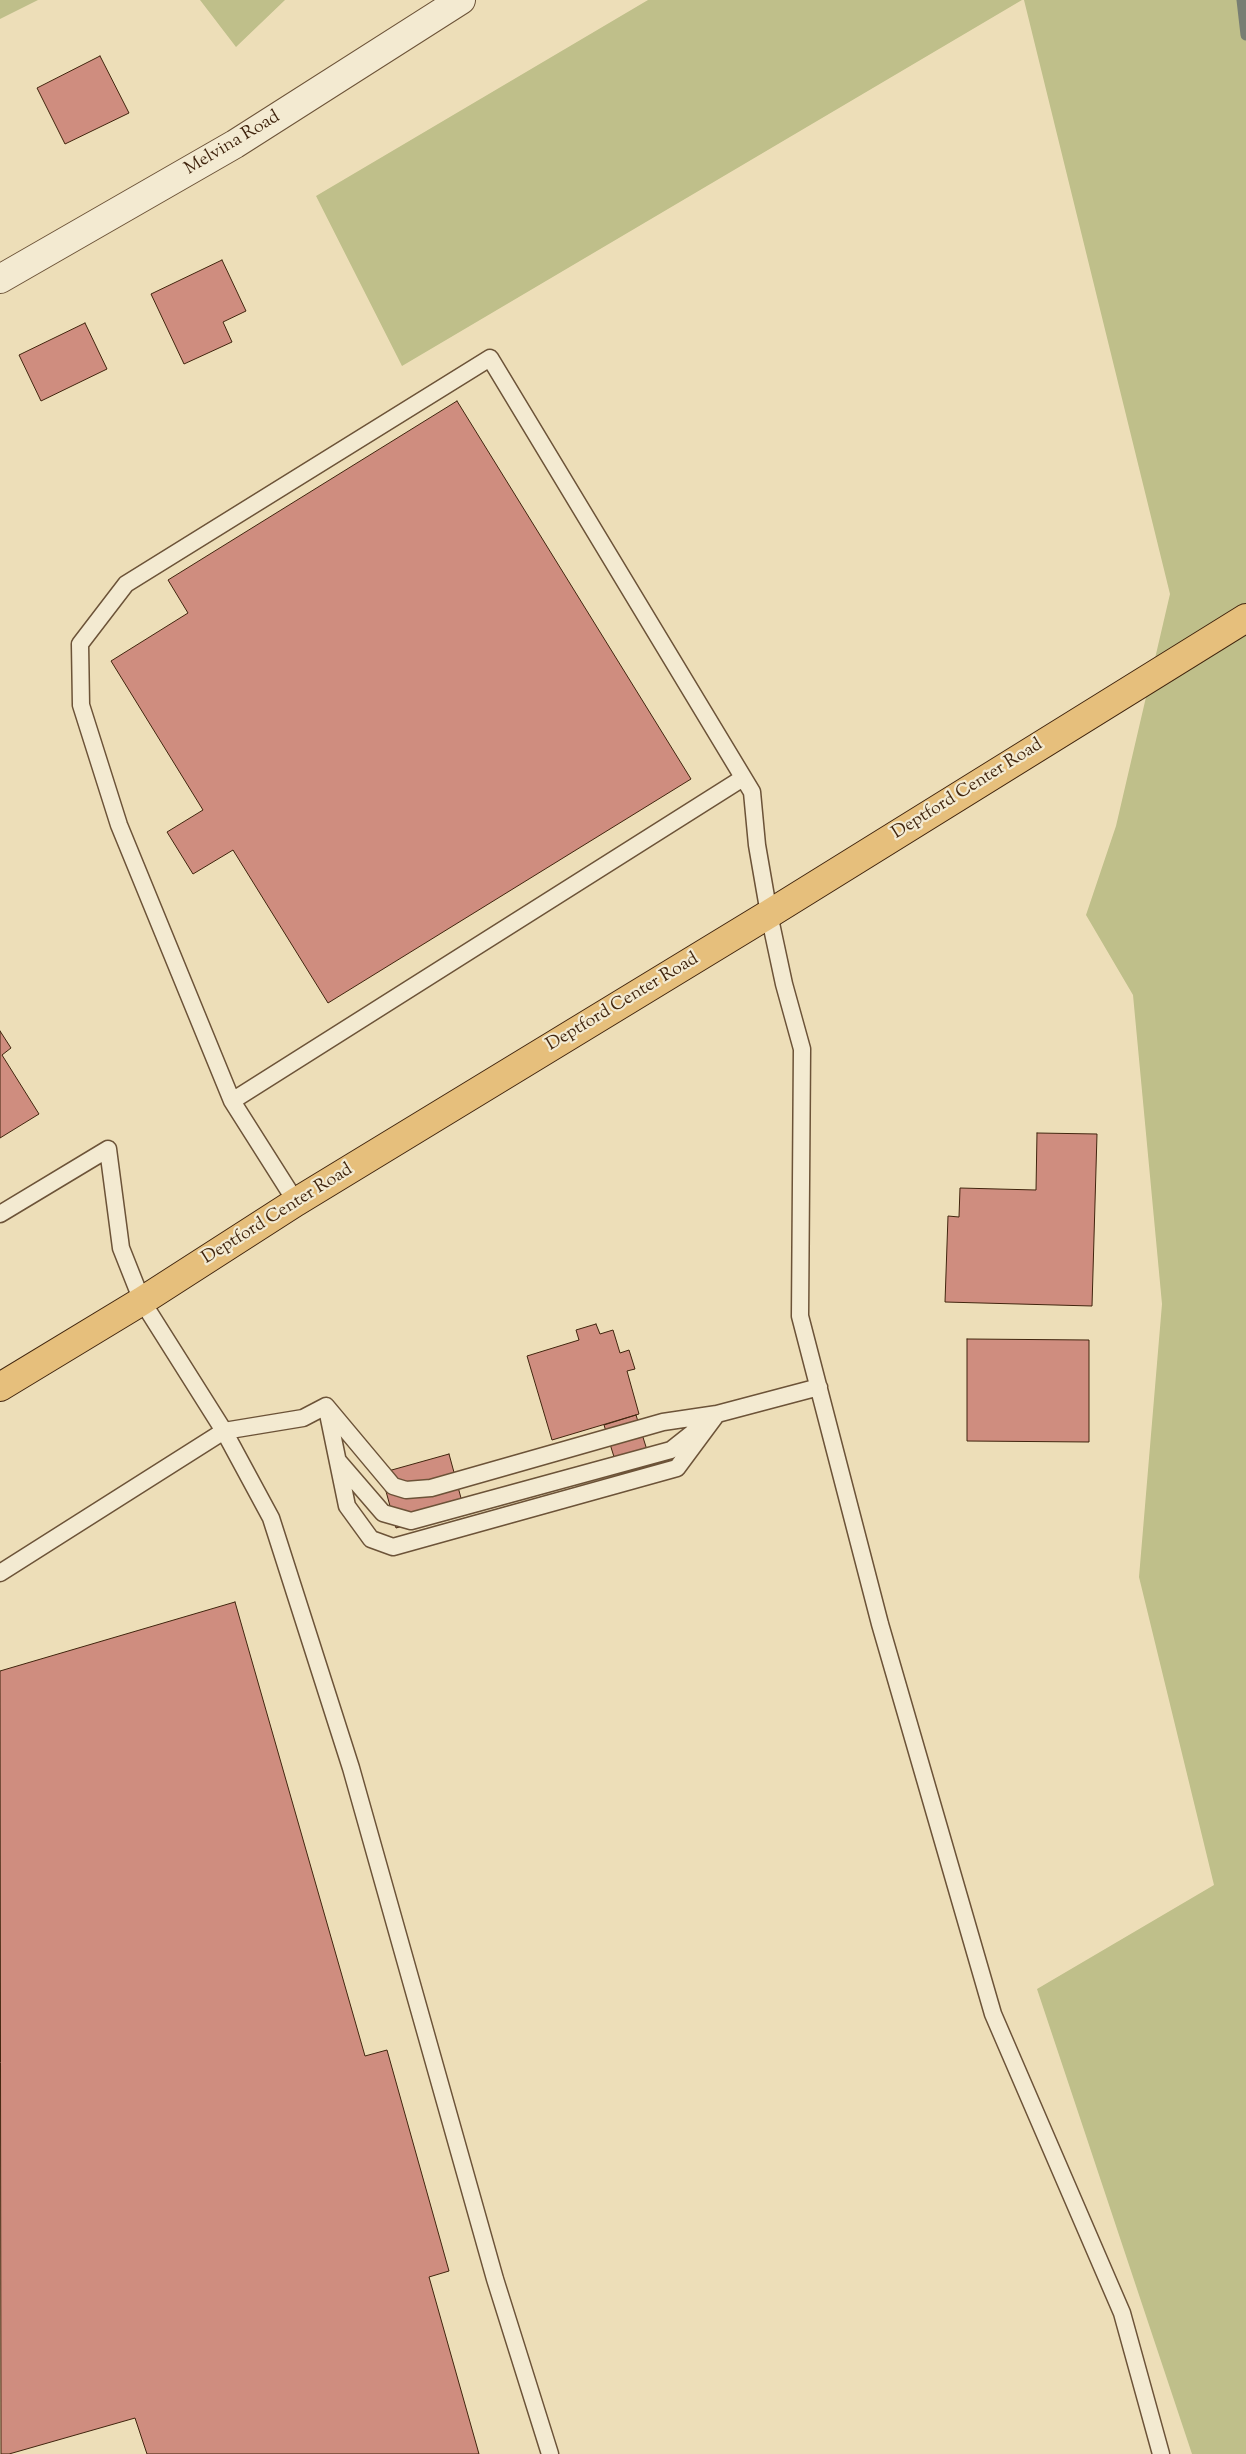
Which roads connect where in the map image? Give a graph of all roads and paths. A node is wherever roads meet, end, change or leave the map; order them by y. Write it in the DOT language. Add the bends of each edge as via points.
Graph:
graph roads {
  1 [pos="461,0"];
  2 [pos="0,280"];
  3 [pos="1246,618"];
  4 [pos="744,778"];
  5 [pos="769,914"];
  6 [pos="232,1101"];
  7 [pos="296,1202"];
  8 [pos="0,1214"];
  9 [pos="142,1302"];
  10 [pos="0,1387"];
  11 [pos="818,1387"];
  12 [pos="326,1406"];
  13 [pos="717,1414"];
  14 [pos="224,1432"];
  15 [pos="337,1460"];
  16 [pos="0,1573"];
  17 [pos="550,2454"];
  18 [pos="1161,2454"];
  1 -- 2 [label="street, Melvina Road" via="235,144"];
  3 -- 5 [label="main road, Deptford Center Road"];
  4 -- 5 [label="lane" via="752,792"];
  4 -- 6 [label="lane"];
  4 -- 6 [label="lane" via="490,358 126,584 80,644 81,705 119,825"];
  5 -- 7 [label="main road, Deptford Center Road"];
  5 -- 11 [label="lane" via="802,1049 800,1316"];
  6 -- 7 [label="lane"];
  7 -- 9 [label="main road, Deptford Center Road"];
  8 -- 9 [label="lane" via="108,1149 122,1248"];
  9 -- 10 [label="main road, Deptford Center Road"];
  9 -- 14 [label="lane"];
  11 -- 13 [label="lane"];
  11 -- 18 [label="lane" via="880,1624 993,2014 1122,2313"];
  12 -- 13 [label="lane" via="393,1486 406,1490 431,1488 663,1422"];
  12 -- 14 [label="lane" via="303,1418"];
  12 -- 15 [label="lane"];
  13 -- 15 [label="lane" via="671,1450 411,1521 383,1513"];
  13 -- 15 [label="lane" via="677,1468 393,1547 371,1539 347,1506"];
  14 -- 16 [label="lane"];
  14 -- 17 [label="lane" via="271,1518 280,1545 348,1760 495,2279"];
}
